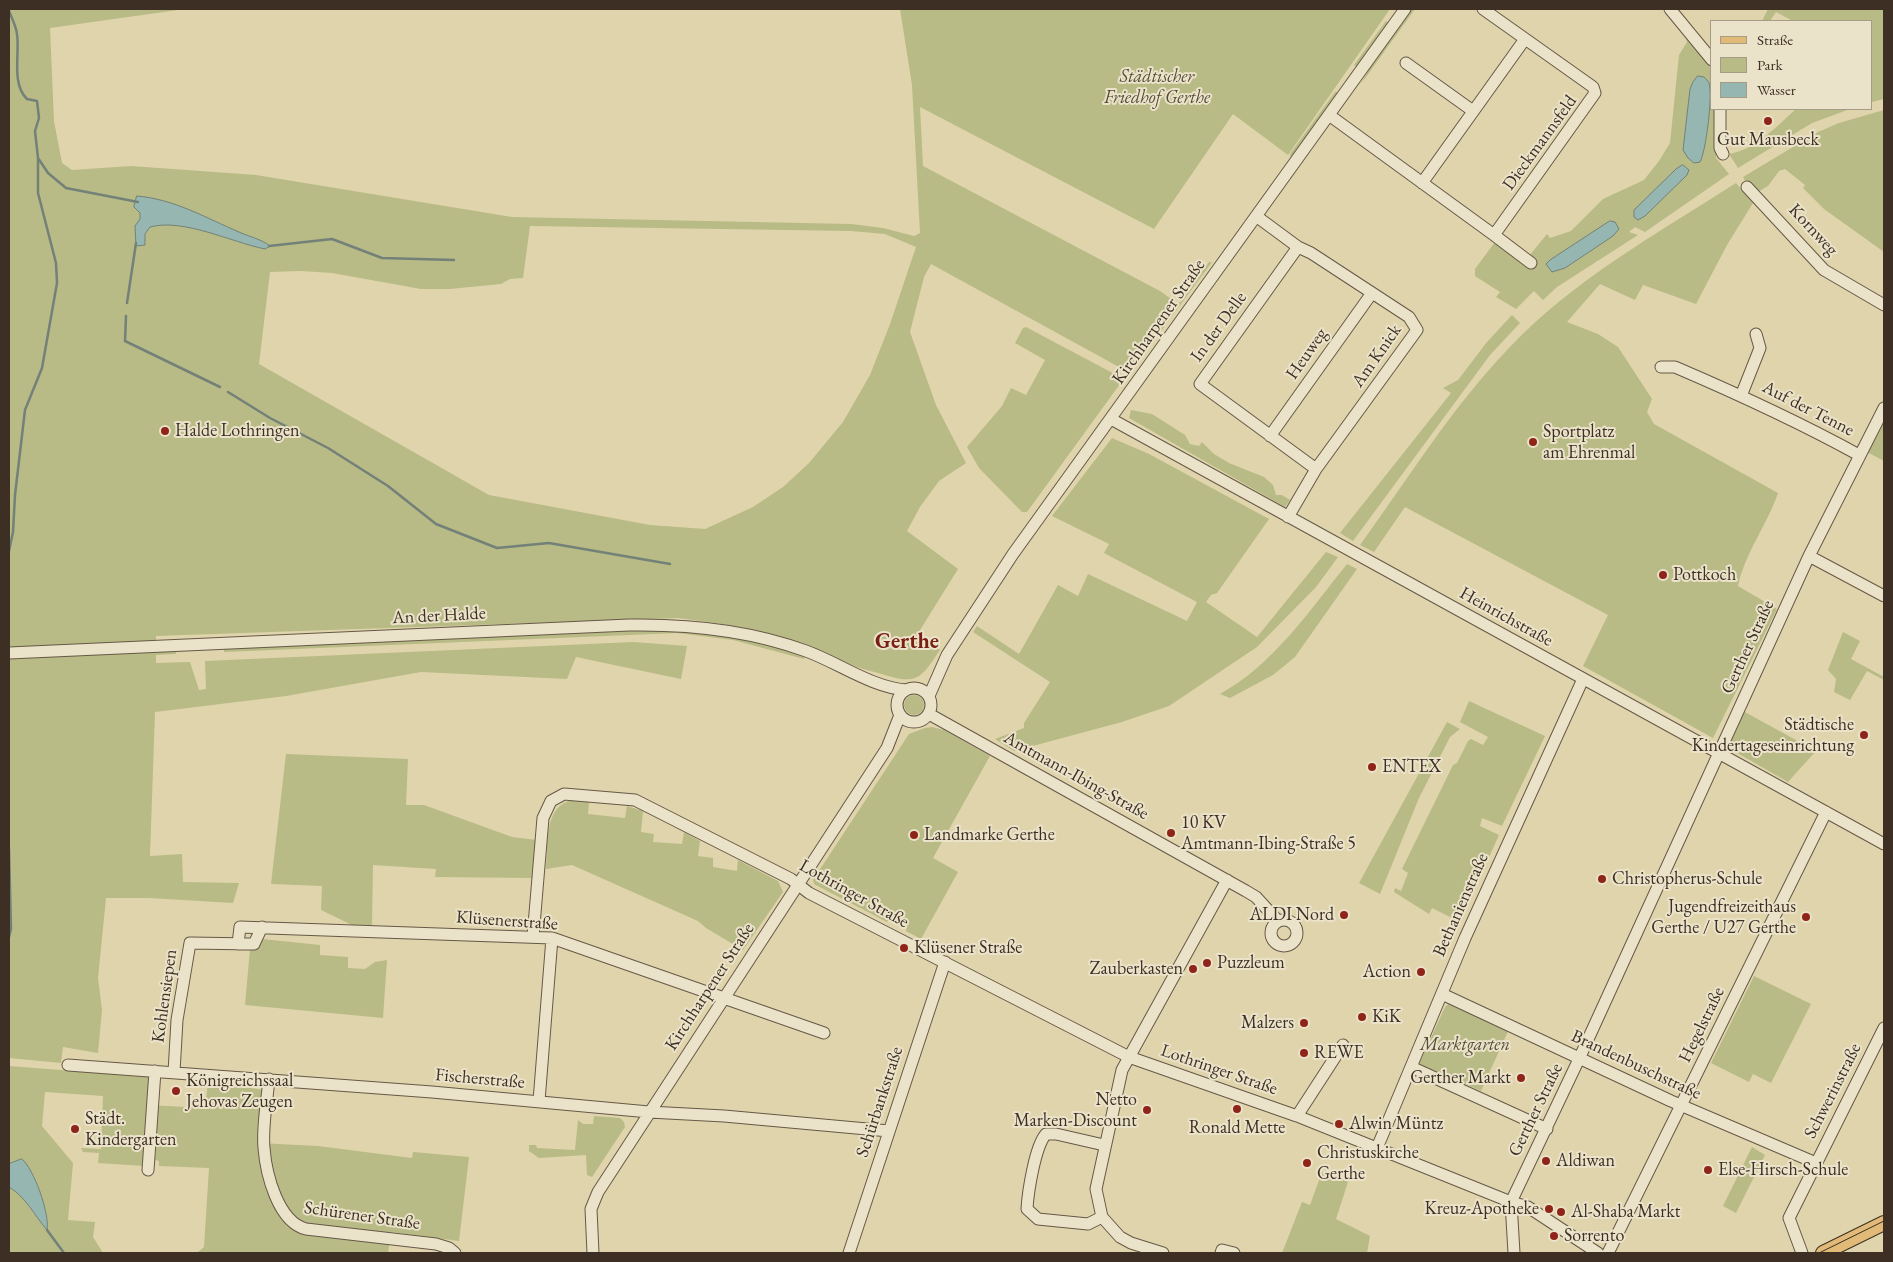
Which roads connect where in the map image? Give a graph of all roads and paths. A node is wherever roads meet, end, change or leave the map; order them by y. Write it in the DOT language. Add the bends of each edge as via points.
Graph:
graph roads {
  1 [pos="1405,9"];
  2 [pos="1483,9"];
  3 [pos="1670,9"];
  4 [pos="1525,39"];
  5 [pos="1710,58"];
  6 [pos="1406,63"];
  7 [pos="1720,110"];
  8 [pos="1473,111"];
  9 [pos="1329,115"];
  10 [pos="1723,154"];
  11 [pos="1422,183"];
  12 [pos="1747,187"];
  13 [pos="1256,216"];
  14 [pos="1494,235"];
  15 [pos="1298,247"];
  16 [pos="1531,263"];
  17 [pos="1372,293"];
  18 [pos="1884,305"];
  19 [pos="1756,334"];
  20 [pos="1661,367"];
  21 [pos="1741,396"];
  22 [pos="1884,408"];
  23 [pos="1112,419"];
  24 [pos="1270,436"];
  25 [pos="1860,455"];
  26 [pos="1316,469"];
  27 [pos="1288,517"];
  28 [pos="1809,556"];
  29 [pos="1884,596"];
  30 [pos="9,652"];
  31 [pos="945,658"];
  32 [pos="862,676"];
  33 [pos="1584,679"];
  34 [pos="910,689"];
  35 [pos="929,696"];
  36 [pos="898,711"];
  37 [pos="929,714"];
  38 [pos="914,723"];
  39 [pos="887,748"];
  40 [pos="1719,752"];
  41 [pos="1826,812"];
  42 [pos="1884,844"];
  43 [pos="1227,880"];
  44 [pos="799,884"];
  45 [pos="1278,921"];
  46 [pos="262,927"];
  47 [pos="532,937"];
  48 [pos="552,938"];
  49 [pos="238,944"];
  50 [pos="945,962"];
  51 [pos="1442,994"];
  52 [pos="724,998"];
  53 [pos="1884,1028"];
  54 [pos="824,1033"];
  55 [pos="1343,1046"];
  56 [pos="1128,1057"];
  57 [pos="1579,1059"];
  58 [pos="68,1064"];
  59 [pos="1411,1067"];
  60 [pos="155,1071"];
  61 [pos="174,1072"];
  62 [pos="269,1079"];
  63 [pos="539,1101"];
  64 [pos="1682,1106"];
  65 [pos="650,1112"];
  66 [pos="1297,1116"];
  67 [pos="1547,1129"];
  68 [pos="889,1131"];
  69 [pos="1104,1145"];
  70 [pos="1377,1148"];
  71 [pos="1816,1163"];
  72 [pos="148,1170"];
  73 [pos="1511,1202"];
  74 [pos="1102,1217"];
  75 [pos="1884,1223"];
  76 [pos="455,1253"];
  77 [pos="593,1253"];
  78 [pos="849,1253"];
  79 [pos="1163,1253"];
  80 [pos="1221,1253"];
  81 [pos="1234,1253"];
  82 [pos="1514,1253"];
  83 [pos="1598,1253"];
  84 [pos="1608,1253"];
  85 [pos="1802,1253"];
  86 [pos="1823,1253"];
  1 -- 9 [label="street, Kirchharpener Straße"];
  2 -- 4 [label="street, Dieckmannsfeld"];
  3 -- 5 [label="street"];
  4 -- 8 [label="street"];
  4 -- 14 [label="street, Dieckmannsfeld" via="1593,87 1595,93"];
  6 -- 8 [label="street"];
  7 -- 10 [label="street" via="1720,148"];
  8 -- 11 [label="street"];
  9 -- 11 [label="street"];
  9 -- 13 [label="street, Kirchharpener Straße"];
  11 -- 14 [label="street"];
  12 -- 18 [label="street, Kornweg" via="1824,270"];
  13 -- 15 [label="street, Am Knick"];
  13 -- 23 [label="street, Kirchharpener Straße"];
  14 -- 16 [label="street"];
  15 -- 17 [label="street, Am Knick"];
  15 -- 24 [label="street, In der Delle" via="1200,384"];
  17 -- 24 [label="street, Heuweg"];
  17 -- 26 [label="street, Am Knick" via="1409,317 1417,332"];
  19 -- 21 [label="street, Auf der Tenne" via="1760,348"];
  20 -- 21 [label="street, Auf der Tenne" via="1675,367"];
  21 -- 25 [label="street, Auf der Tenne" via="1789,417"];
  22 -- 25 [label="street, Gerther Straße"];
  23 -- 27 [label="street, Heinrichstraße"];
  23 -- 31 [label="street, Kirchharpener Straße" via="1032,528"];
  24 -- 26 [label="street, In der Delle"];
  25 -- 28 [label="street, Gerther Straße"];
  26 -- 27 [label="street, Am Knick"];
  27 -- 33 [label="street, Heinrichstraße"];
  28 -- 29 [label="street"];
  28 -- 40 [label="street, Gerther Straße"];
  30 -- 32 [label="street, An der Halde" via="662,625 718,629 764,638 818,656"];
  31 -- 34 [label="street, Kirchharpener Straße" via="926,680"];
  31 -- 35 [label="street, Kirchharpener Straße"];
  32 -- 34 [label="street, An der Halde" via="887,687"];
  32 -- 36 [label="street, An der Halde" via="889,696"];
  33 -- 40 [label="street, Heinrichstraße"];
  33 -- 51 [label="street, Bethanienstraße"];
  34 -- 35 [label="street" via="920,688"];
  34 -- 36 [label="street" via="899,697"];
  35 -- 37 [label="street" via="932,705"];
  36 -- 38 [label="street"];
  36 -- 39 [label="street, Kirchharpener Straße"];
  37 -- 38 [label="street"];
  37 -- 43 [label="street, Amtmann-Ibing-Straße"];
  38 -- 39 [label="street, Kirchharpener Straße"];
  39 -- 44 [label="street, Kirchharpener Straße"];
  40 -- 41 [label="street, Heinrichstraße"];
  40 -- 57 [label="street, Gerther Straße"];
  41 -- 42 [label="street, Heinrichstraße"];
  41 -- 64 [label="street, Hegelstraße"];
  43 -- 45 [label="street, Amtmann-Ibing-Straße" via="1256,897"];
  43 -- 56 [label="street, Lothringer Straße"];
  44 -- 47 [label="street, Lothringer Straße" via="635,800 567,793 547,806 543,818"];
  44 -- 50 [label="street, Lothringer Straße" via="808,893"];
  44 -- 52 [label="street, Kirchharpener Straße"];
  46 -- 47 [label="street, Klüsenerstraße"];
  46 -- 49 [label="street" via="254,944"];
  46 -- 49 [label="street, Klüsenerstraße" via="240,927"];
  47 -- 48 [label="street, Klüsenerstraße"];
  48 -- 52 [label="street, Klüsenerstraße"];
  48 -- 63 [label="street"];
  49 -- 61 [label="street, Kohlensiepen" via="190,944 177,1020"];
  50 -- 56 [label="street, Lothringer Straße"];
  50 -- 68 [label="street, Schürbankstraße"];
  51 -- 57 [label="street, Brandenbuschstraße"];
  51 -- 59 [label="street, Bethanienstraße"];
  52 -- 54 [label="street, Klüsenerstraße"];
  52 -- 65 [label="street, Kirchharpener Straße"];
  53 -- 71 [label="street, Schwerinstraße"];
  55 -- 66 [label="street"];
  56 -- 66 [label="street, Lothringer Straße"];
  56 -- 69 [label="street"];
  57 -- 64 [label="street, Brandenbuschstraße"];
  57 -- 67 [label="street, Gerther Straße"];
  58 -- 60 [label="street, Fischerstraße"];
  59 -- 67 [label="street"];
  59 -- 70 [label="street, Bethanienstraße"];
  60 -- 61 [label="street, Fischerstraße"];
  60 -- 72 [label="street"];
  61 -- 62 [label="street, Fischerstraße"];
  62 -- 63 [label="street, Fischerstraße"];
  62 -- 76 [label="street, Schürener Straße" via="264,1146 266,1160 278,1203 291,1222 306,1229 436,1244"];
  63 -- 65 [label="street, Fischerstraße"];
  64 -- 71 [label="street, Brandenbuschstraße"];
  64 -- 84 [label="street, Hegelstraße"];
  65 -- 68 [label="street, Fischerstraße"];
  65 -- 77 [label="street, Kirchharpener Straße" via="592,1203"];
  66 -- 70 [label="street, Lothringer Straße"];
  67 -- 73 [label="street, Gerther Straße"];
  68 -- 78 [label="street, Schürbankstraße"];
  69 -- 74 [label="street" via="1096,1189"];
  69 -- 74 [label="street" via="1046,1134 1033,1174 1027,1209 1038,1219 1088,1224"];
  70 -- 73 [label="street, Lothringer Straße"];
  71 -- 85 [label="street, Schwerinstraße" via="1789,1218"];
  73 -- 82 [label="street"];
  73 -- 83 [label="street, Lothringer Straße" via="1528,1207"];
  74 -- 79 [label="street" via="1131,1244"];
  75 -- 86 [label="main road"];
  80 -- 81 [label="street" via="1222,1250"];
}
